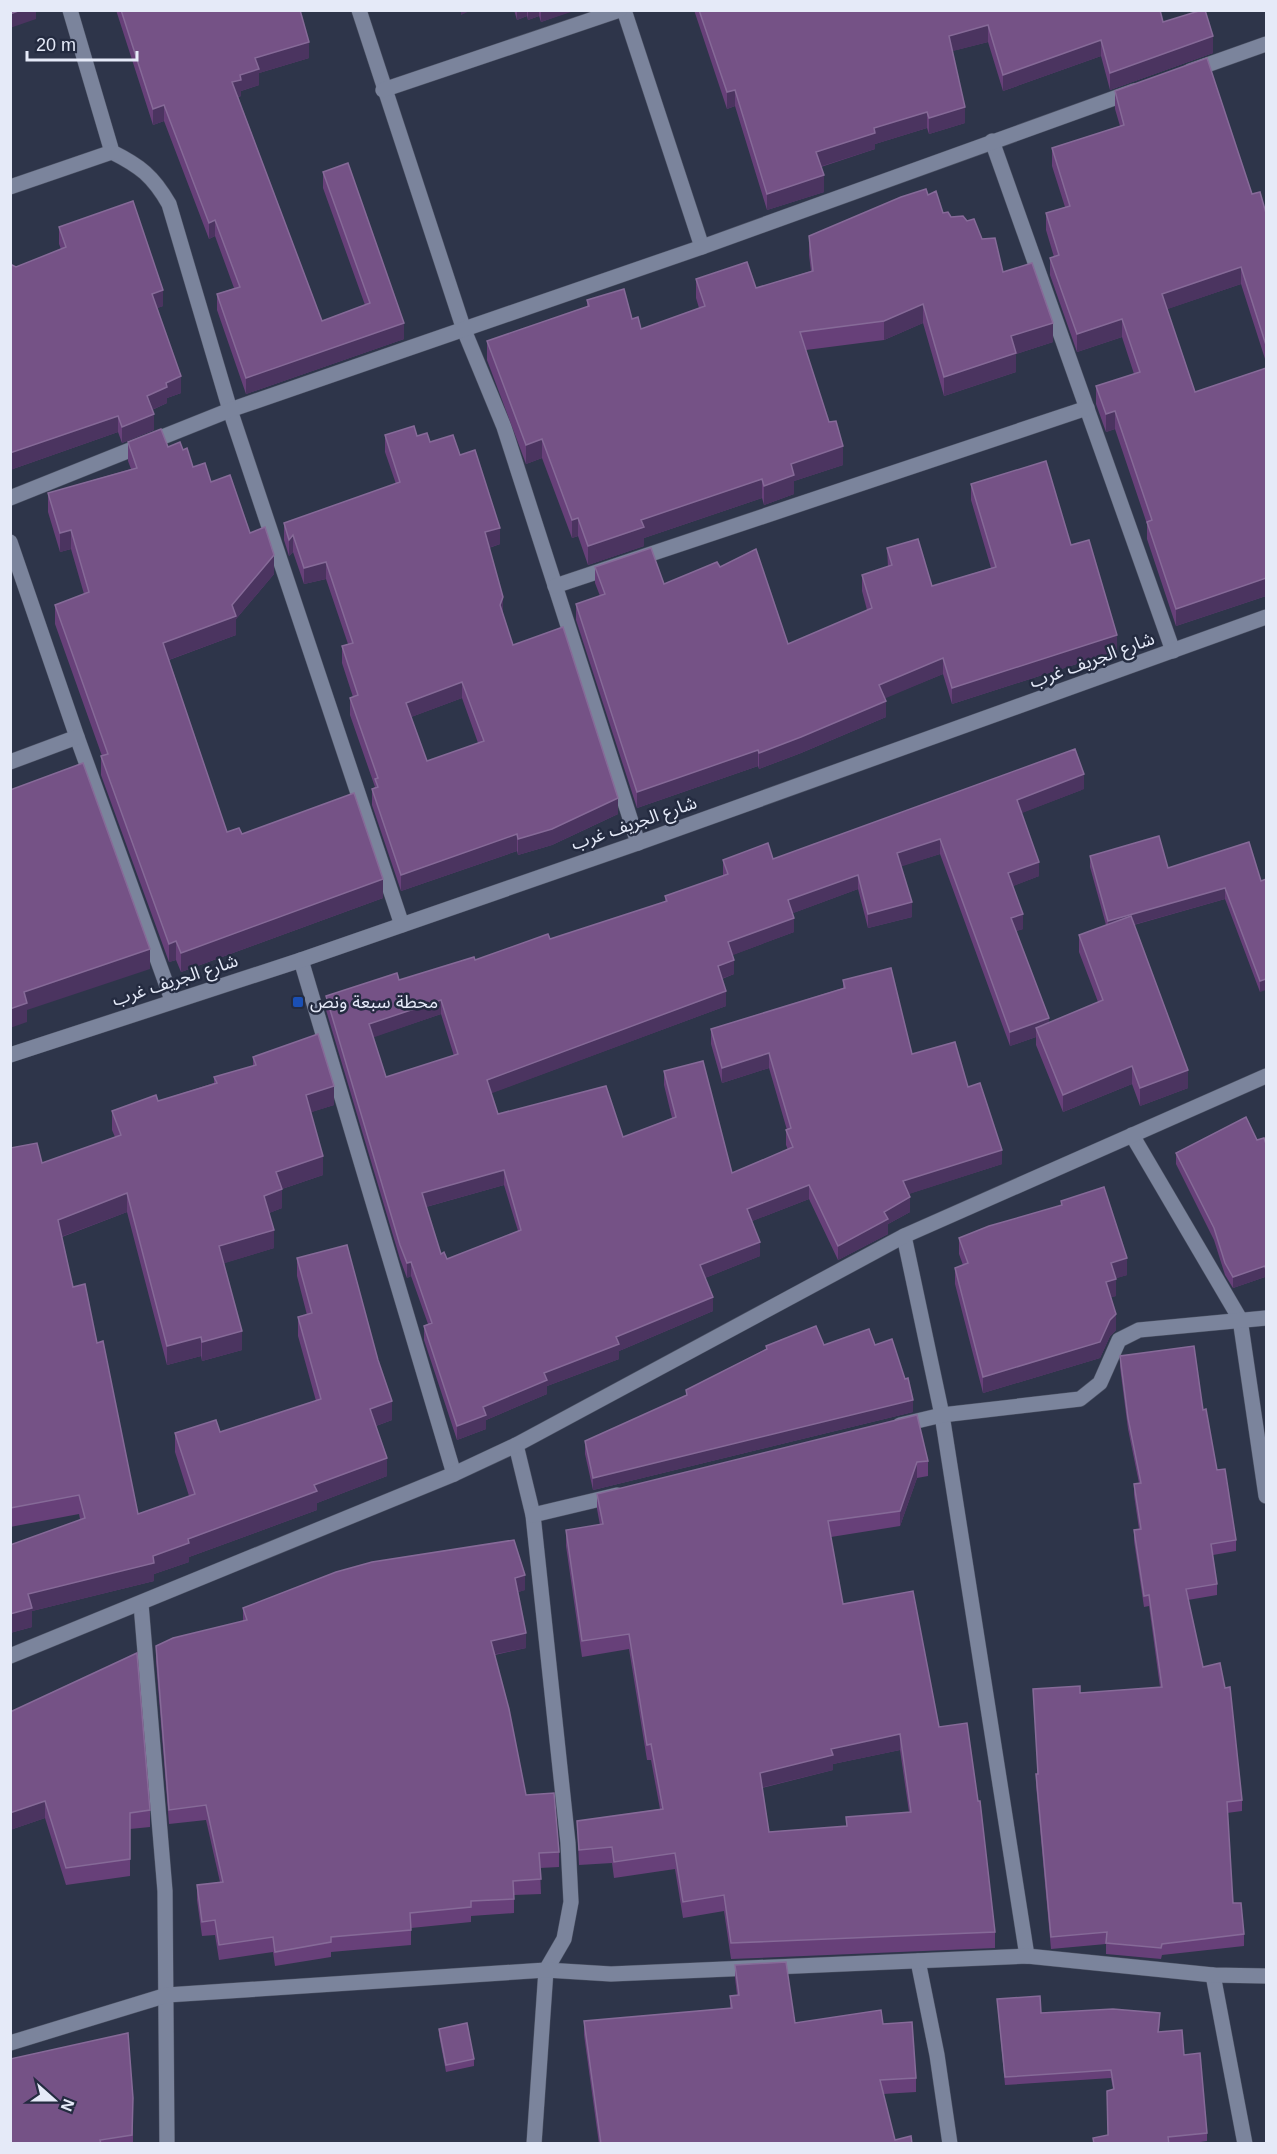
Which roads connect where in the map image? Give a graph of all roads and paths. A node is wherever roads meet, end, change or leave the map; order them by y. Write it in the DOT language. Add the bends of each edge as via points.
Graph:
graph roads {
  1 [pos="69,10"];
  2 [pos="359,10"];
  3 [pos="622,10"];
  4 [pos="1266,44"];
  5 [pos="1179,75"];
  6 [pos="1146,87"];
  7 [pos="383,90"];
  8 [pos="992,141"];
  9 [pos="112,152"];
  10 [pos="10,187"];
  11 [pos="702,247"];
  12 [pos="464,330"];
  13 [pos="1087,408"];
  14 [pos="230,410"];
  15 [pos="10,498"];
  16 [pos="10,542"];
  17 [pos="555,586"];
  18 [pos="1266,617"];
  19 [pos="1173,651"];
  20 [pos="77,737"];
  21 [pos="10,762"];
  22 [pos="638,843"];
  23 [pos="402,925"];
  24 [pos="301,960"];
  25 [pos="172,1000"];
  26 [pos="10,1055"];
  27 [pos="1266,1076"];
  28 [pos="1132,1135"];
  29 [pos="904,1236"];
  30 [pos="1266,1318"];
  31 [pos="1240,1319"];
  32 [pos="942,1414"];
  33 [pos="885,1428"];
  34 [pos="516,1445"];
  35 [pos="454,1474"];
  36 [pos="636,1490"];
  37 [pos="1266,1496"];
  38 [pos="533,1515"];
  39 [pos="141,1604"];
  40 [pos="10,1656"];
  41 [pos="1027,1956"];
  42 [pos="918,1960"];
  43 [pos="546,1970"];
  44 [pos="1213,1975"];
  45 [pos="1266,1976"];
  46 [pos="168,1995"];
  47 [pos="10,2043"];
  48 [pos="167,2144"];
  49 [pos="534,2144"];
  50 [pos="950,2144"];
  51 [pos="1245,2144"];
  1 -- 9 [label="street"];
  2 -- 7 [label="street"];
  3 -- 7 [label="street"];
  3 -- 11 [label="street"];
  4 -- 5 [label="street"];
  6 -- 8 [label="street"];
  7 -- 12 [label="street"];
  8 -- 11 [label="street"];
  8 -- 13 [label="street"];
  9 -- 10 [label="street"];
  9 -- 14 [label="street" via="137,165 157,183 169,204"];
  11 -- 12 [label="street"];
  12 -- 14 [label="street"];
  12 -- 17 [label="street" via="504,427"];
  13 -- 17 [label="street"];
  13 -- 19 [label="street"];
  14 -- 15 [label="street"];
  14 -- 23 [label="street"];
  16 -- 20 [label="street"];
  17 -- 22 [label="street"];
  18 -- 19 [label="street, شارع الجريف غرب"];
  19 -- 22 [label="street, شارع الجريف غرب"];
  20 -- 21 [label="street"];
  20 -- 25 [label="street"];
  22 -- 23 [label="street, شارع الجريف غرب"];
  23 -- 24 [label="street, شارع الجريف غرب"];
  24 -- 25 [label="street, شارع الجريف غرب"];
  24 -- 35 [label="street"];
  25 -- 26 [label="street, شارع الجريف غرب"];
  27 -- 28 [label="street"];
  28 -- 29 [label="street"];
  28 -- 31 [label="street"];
  29 -- 32 [label="street"];
  29 -- 34 [label="street"];
  30 -- 31 [label="street"];
  31 -- 32 [label="street" via="1139,1330 1119,1340 1100,1383 1080,1399"];
  31 -- 37 [label="street"];
  32 -- 33 [label="street"];
  32 -- 41 [label="street"];
  34 -- 35 [label="street"];
  34 -- 38 [label="street"];
  35 -- 39 [label="street"];
  36 -- 38 [label="street"];
  38 -- 43 [label="street" via="571,1902 564,1939"];
  39 -- 40 [label="street"];
  39 -- 46 [label="street" via="165,1891"];
  41 -- 42 [label="street"];
  41 -- 44 [label="street"];
  42 -- 43 [label="street" via="611,1974"];
  42 -- 50 [label="street" via="938,2055"];
  43 -- 46 [label="street"];
  43 -- 49 [label="street"];
  44 -- 45 [label="street"];
  44 -- 51 [label="street"];
  46 -- 47 [label="street"];
  46 -- 48 [label="street"];
}
